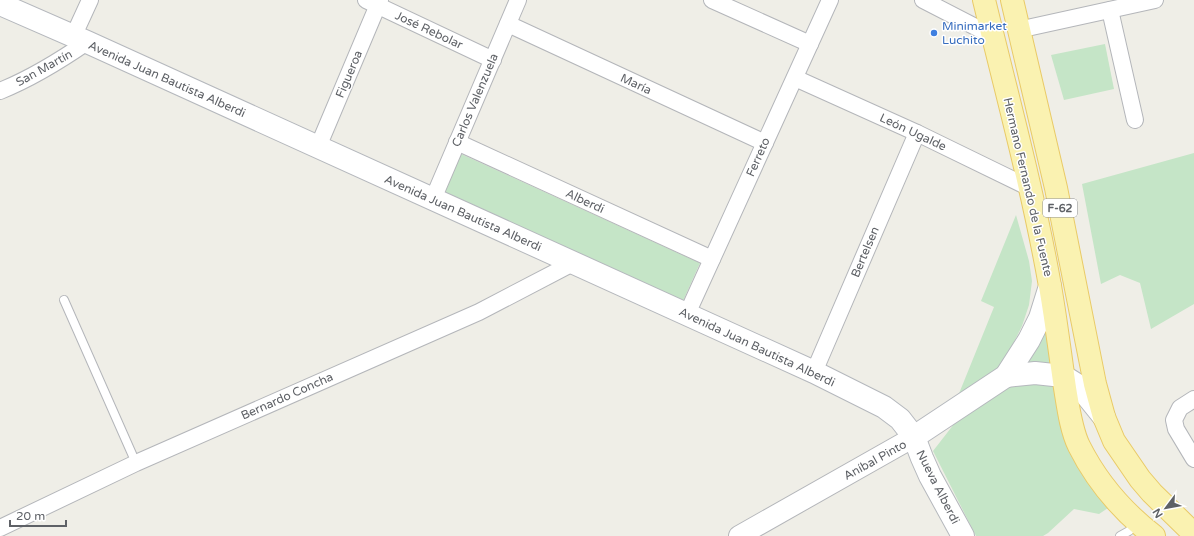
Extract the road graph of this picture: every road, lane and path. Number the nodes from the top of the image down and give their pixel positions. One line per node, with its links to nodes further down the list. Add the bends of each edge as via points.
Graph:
1 (90, 0): 15 (street)
2 (518, 0): 12 (street, Carlos Valenzuela)
3 (712, 0): 16 (street)
4 (830, 0): 16 (street, Ferreto)
5 (923, 0): 14 (street)
6 (984, 0): 14 (main road, Hermano Fernando de la Fuente / F-62)
7 (1012, 0): 13 (main road, Hermano Fernando de la Fuente / F-62)
8 (1155, 0): 11 (street)
9 (375, 2): 17 (street, José Rebolar); 24 (street, Figueroa)
10 (0, 4): 15 (main road, Avenida Juan Bautista Alberdi)
11 (1110, 10): 13 (street); 20 (street)
12 (508, 24): 17 (street, Carlos Valenzuela); 23 (street, María)
13 (1018, 30): 36 (main road, Hermano Fernando de la Fuente / F-62, via 1056,188 1095,384)
14 (993, 36): 25 (main road, Hermano Fernando de la Fuente / F-62)
15 (80, 39): 19 (street, San Martín, via 53,65); 24 (main road, Avenida Juan Bautista Alberdi)
16 (810, 44): 18 (street, Ferreto)
17 (492, 60): 22 (street, Carlos Valenzuela)
18 (795, 78): 21 (street, León Ugalde); 23 (street, Ferreto)
19 (0, 91)
20 (1135, 120)
21 (917, 133): 25 (street, León Ugalde); 32 (street, Bertelsen)
22 (457, 142): 26 (street, Carlos Valenzuela); 27 (street, Alberdi)
23 (765, 143): 27 (street, Ferreto)
24 (318, 148): 26 (main road, Avenida Juan Bautista Alberdi)
25 (1030, 188): 29 (main road, Hermano Fernando de la Fuente / F-62)
26 (433, 199): 28 (main road, Avenida Juan Bautista Alberdi)
27 (712, 259): 31 (street, Ferreto)
28 (574, 263): 31 (main road, Avenida Juan Bautista Alberdi); 39 (street, Bernardo Concha, via 479,312)
29 (1050, 286): 33 (main road, Aníbal Pinto, via 1040,318); 34 (main road, Hermano Fernando de la Fuente / F-62)
30 (64, 300): 39 (lane)
31 (687, 314): 32 (main road, Avenida Juan Bautista Alberdi)
32 (814, 372): 37 (main road, Avenida Juan Bautista Alberdi, via 884,407 900,419)
33 (1006, 376): 34 (main road, Aníbal Pinto, via 1035,373); 37 (main road, Aníbal Pinto)
34 (1063, 376): 36 (main road, Aníbal Pinto, via 1079,386); 40 (main road, F-62, via 1069,412 1079,445 1096,476)
35 (1194, 399): 38 (street, via 1180,408 1174,420 1176,429)
36 (1104, 417): 42 (main road, F-62, via 1114,441 1140,479)
37 (914, 437): 43 (street, Aníbal Pinto); 44 (main road, Nueva Alberdi, via 930,476)
38 (1194, 459)
39 (136, 463): 41 (street, Bernardo Concha)
40 (1136, 522): 45 (lane, via 1129,531); 46 (main road, F-62)
41 (0, 528)
42 (1194, 534)
43 (739, 536)
44 (963, 536)
45 (1120, 536)
46 (1154, 536)

